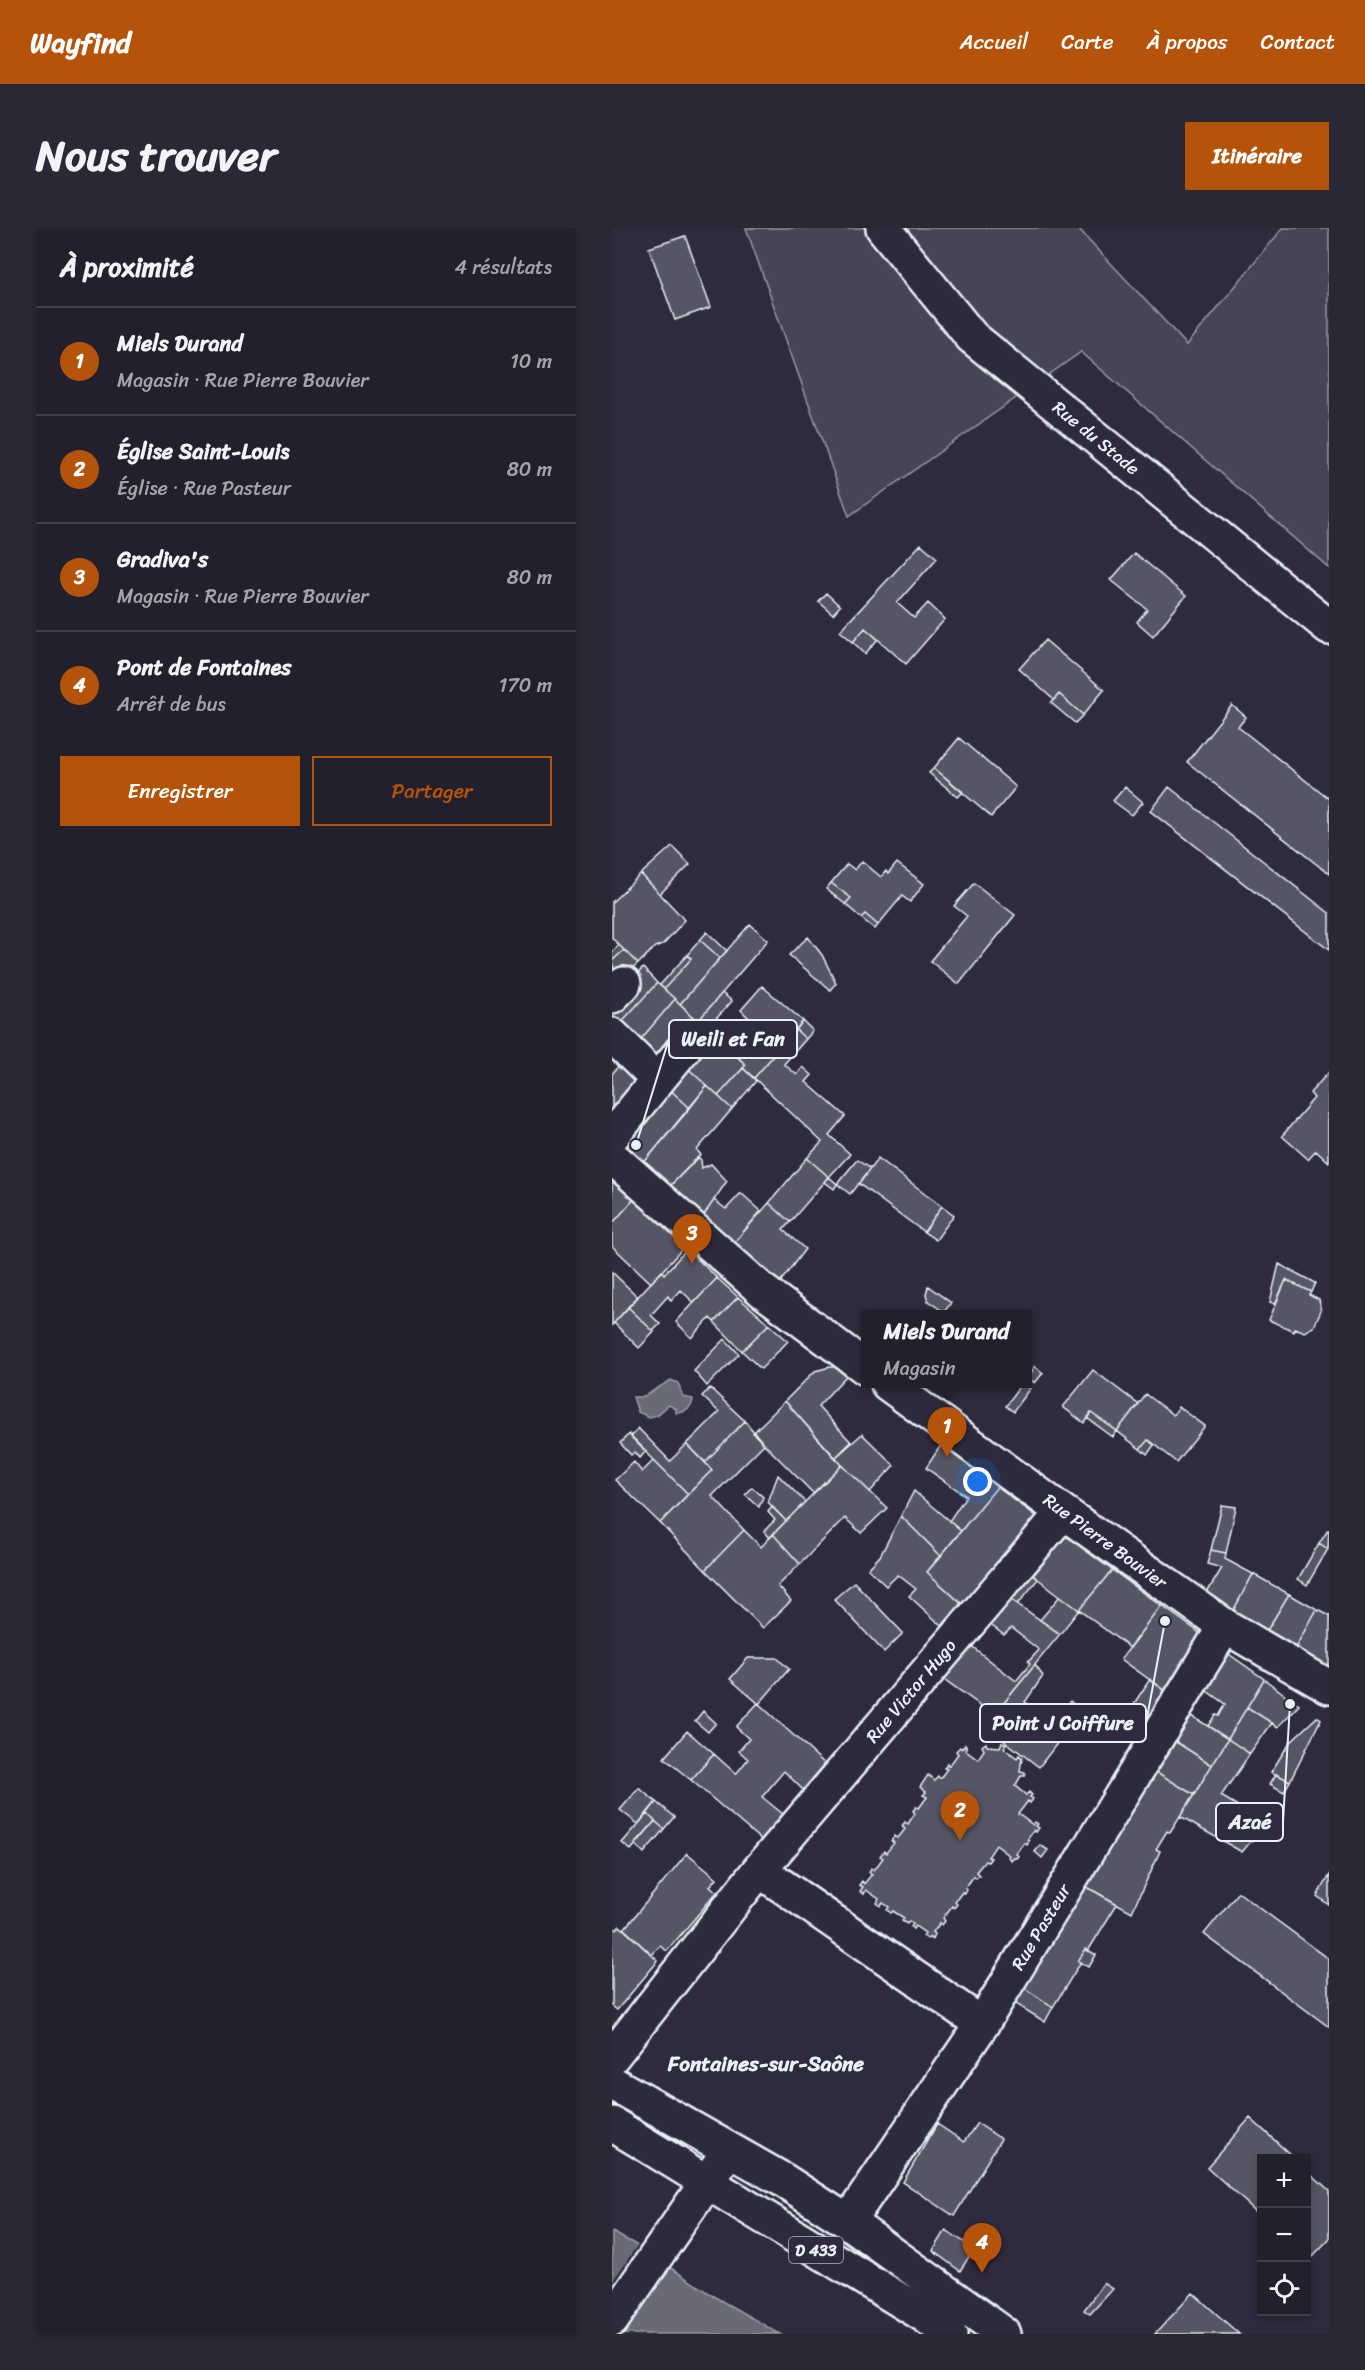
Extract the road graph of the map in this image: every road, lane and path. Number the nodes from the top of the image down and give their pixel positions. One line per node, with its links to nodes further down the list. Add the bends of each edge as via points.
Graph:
1 (883, 228): 2 (street, Rue du Stade, via 972,337)
2 (1329, 627)
3 (612, 1035): 5 (street)
4 (694, 1036): 5 (street)
5 (658, 1080): 6 (street)
6 (612, 1136)
7 (612, 1158): 8 (street, via 764,1291)
8 (861, 1364)
9 (895, 1388): 10 (street, Rue Pierre Bouvier)
10 (1063, 1512): 11 (street, Rue Pierre Bouvier); 13 (street, Rue Victor Hugo)
11 (1225, 1626): 12 (street, Rue Pierre Bouvier); 14 (street, Rue Pasteur)
12 (1329, 1687)
13 (759, 1870): 14 (street); 15 (street, Rue Victor Hugo)
14 (982, 2024): 20 (street, Rue Pasteur)
15 (612, 2057)
16 (612, 2084): 18 (street)
17 (612, 2124): 19 (street, D 433)
18 (728, 2151): 19 (street); 20 (street, via 783,2180)
19 (707, 2184): 21 (street); 22 (street, D 433)
20 (848, 2222): 23 (street)
21 (612, 2320)
22 (950, 2334)
23 (1004, 2334)

